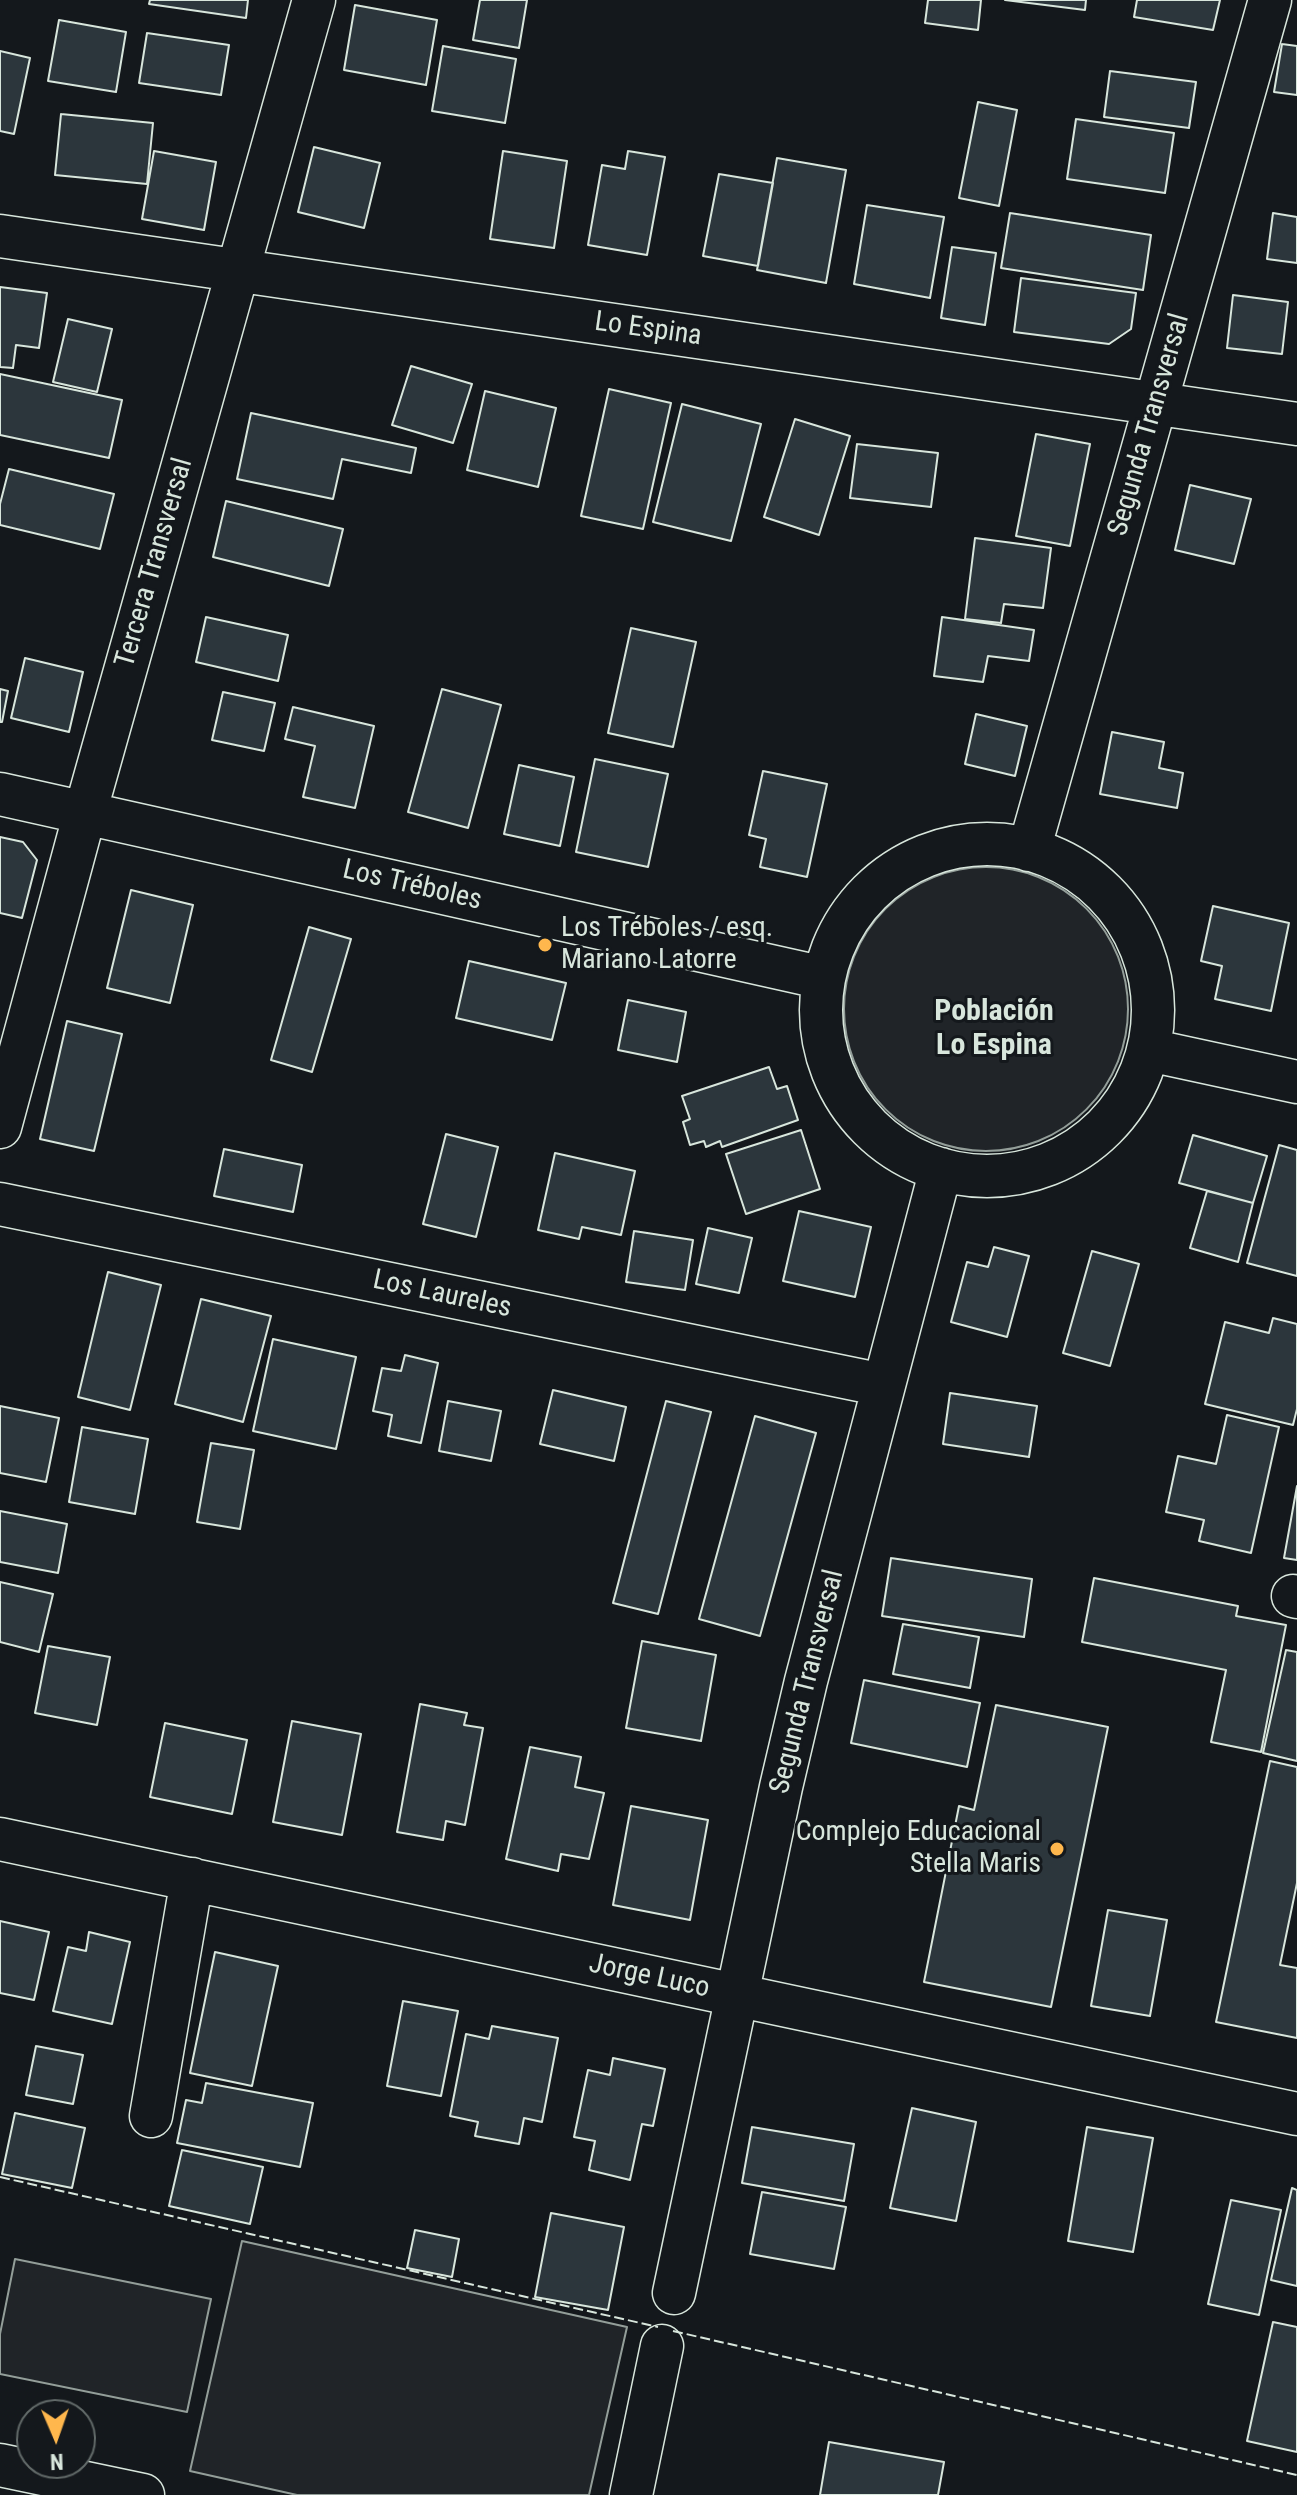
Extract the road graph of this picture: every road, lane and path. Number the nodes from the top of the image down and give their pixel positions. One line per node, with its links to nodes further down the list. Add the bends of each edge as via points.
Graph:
1 (314, 0): 4 (street, Tercera Transversal)
2 (1270, 0): 5 (street, Segunda Transversal)
3 (0, 236): 4 (street, Lo Espina)
4 (237, 270): 5 (street, Lo Espina); 8 (street, Tercera Transversal)
5 (1156, 404): 6 (street, Lo Espina); 9 (street, Segunda Transversal)
6 (1297, 424)
7 (0, 794): 8 (street, Los Tréboles)
8 (85, 813): 10 (street, Los Tréboles); 13 (street, Tercera Transversal)
9 (1029, 850): 10 (street, via 975,845 948,849 898,869 842,927); 11 (street, via 1081,873 1130,925 1153,993)
10 (824, 978): 14 (street, via 823,1039 845,1096 886,1142)
11 (1149, 1050): 12 (street); 14 (street, via 1141,1075 1112,1120 1070,1154 1020,1173 967,1175)
12 (1297, 1082)
13 (0, 1127)
14 (941, 1169): 16 (street, Segunda Transversal)
15 (0, 1204): 16 (street, Los Laureles)
16 (883, 1385): 19 (street, Segunda Transversal, via 806,1681)
17 (0, 1839): 18 (street, Jorge Luco)
18 (192, 1879): 19 (street, Jorge Luco); 21 (street)
19 (738, 1996): 20 (street, Jorge Luco); 22 (street, Segunda Transversal)
20 (1297, 2114)
21 (151, 2116)
22 (674, 2293)
23 (662, 2346): 26 (street)
24 (0, 2465): 25 (street)
25 (143, 2495)
26 (631, 2495)

